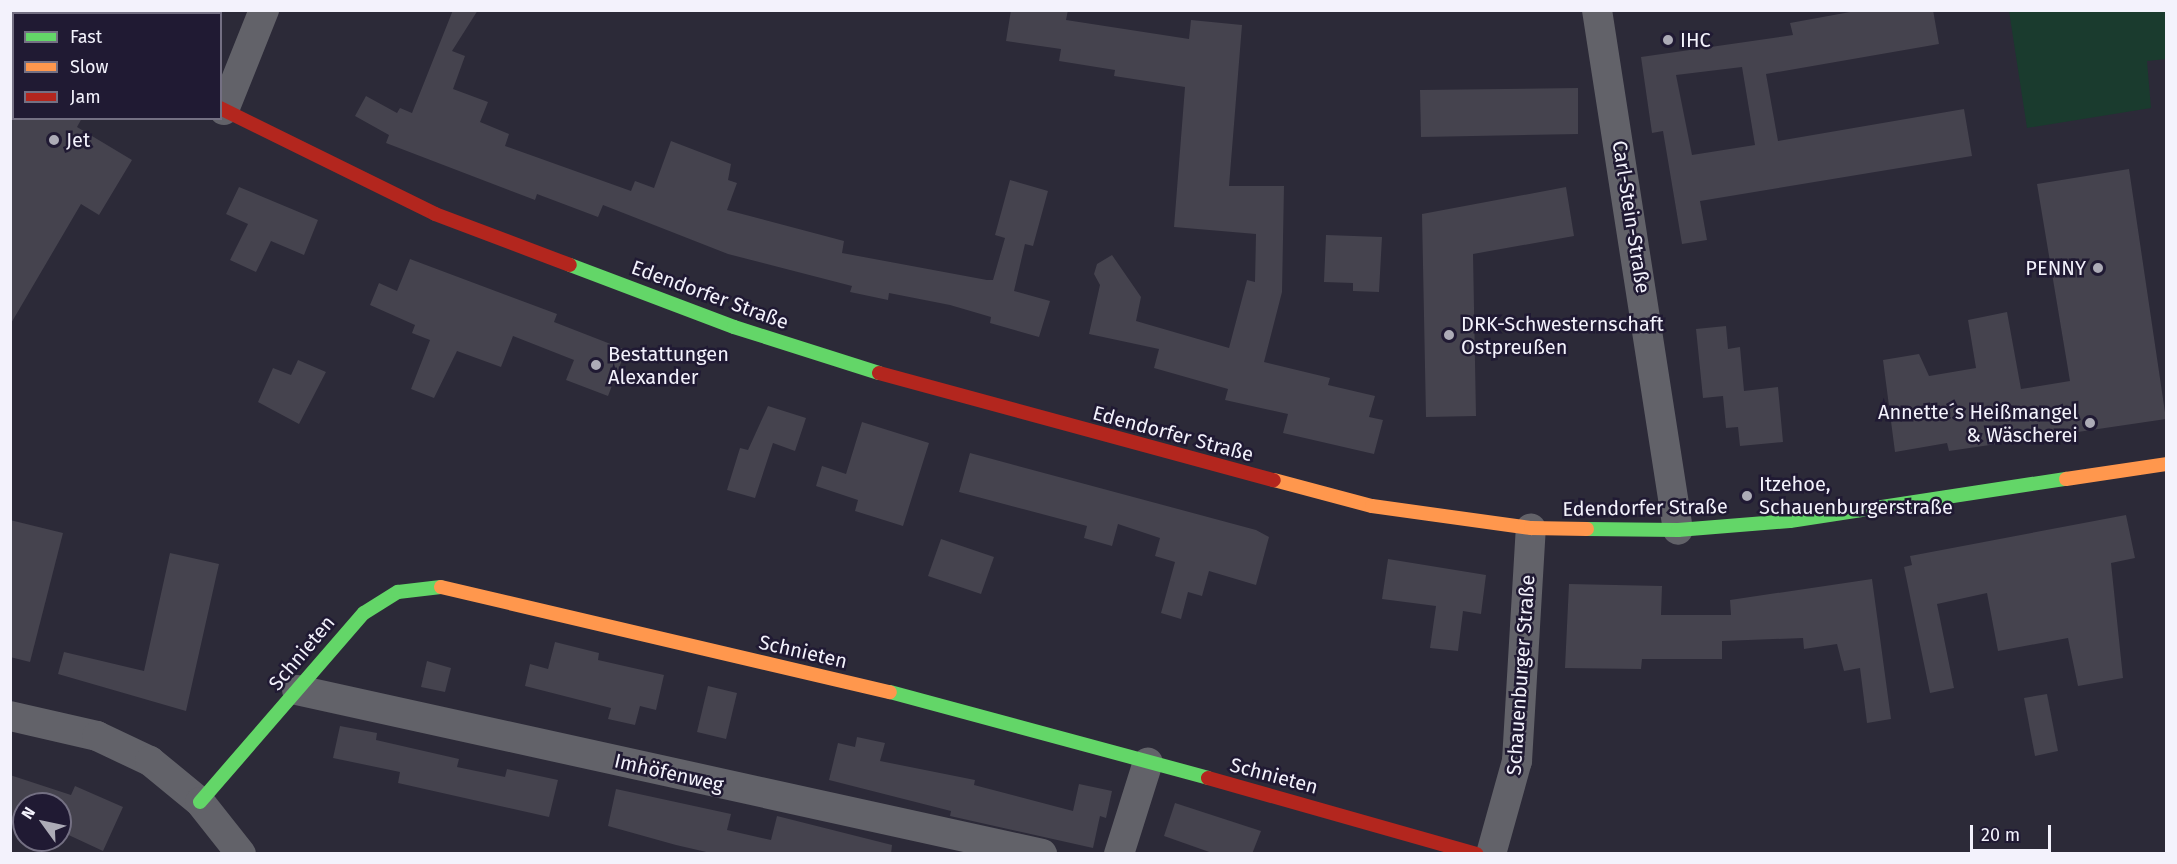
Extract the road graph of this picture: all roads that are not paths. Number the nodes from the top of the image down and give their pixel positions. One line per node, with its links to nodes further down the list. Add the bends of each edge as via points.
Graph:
1 (264, 10): 3 (street)
2 (1597, 10): 6 (street, Carl-Stein-Straße)
3 (222, 109): 5 (street, Edendorfer Straße, via 435,214 734,327 825,356 1336,497)
4 (2166, 464): 6 (street, Edendorfer Straße, via 1790,521)
5 (1531, 528): 6 (street, Edendorfer Straße); 15 (street, Schauenburger Straße, via 1517,761)
6 (1678, 530)
7 (297, 690): 9 (street, Schnieten, via 342,634 378,603 409,589 460,588 975,712); 10 (street, Schnieten); 12 (street, Imhöfenweg)
8 (10, 716): 10 (street, via 114,742 158,766)
9 (1148, 762): 13 (street); 14 (street, Schnieten)
10 (200, 802): 11 (street)
11 (241, 854)
12 (1042, 854)
13 (1119, 854)
14 (1476, 854)
15 (1491, 854)

